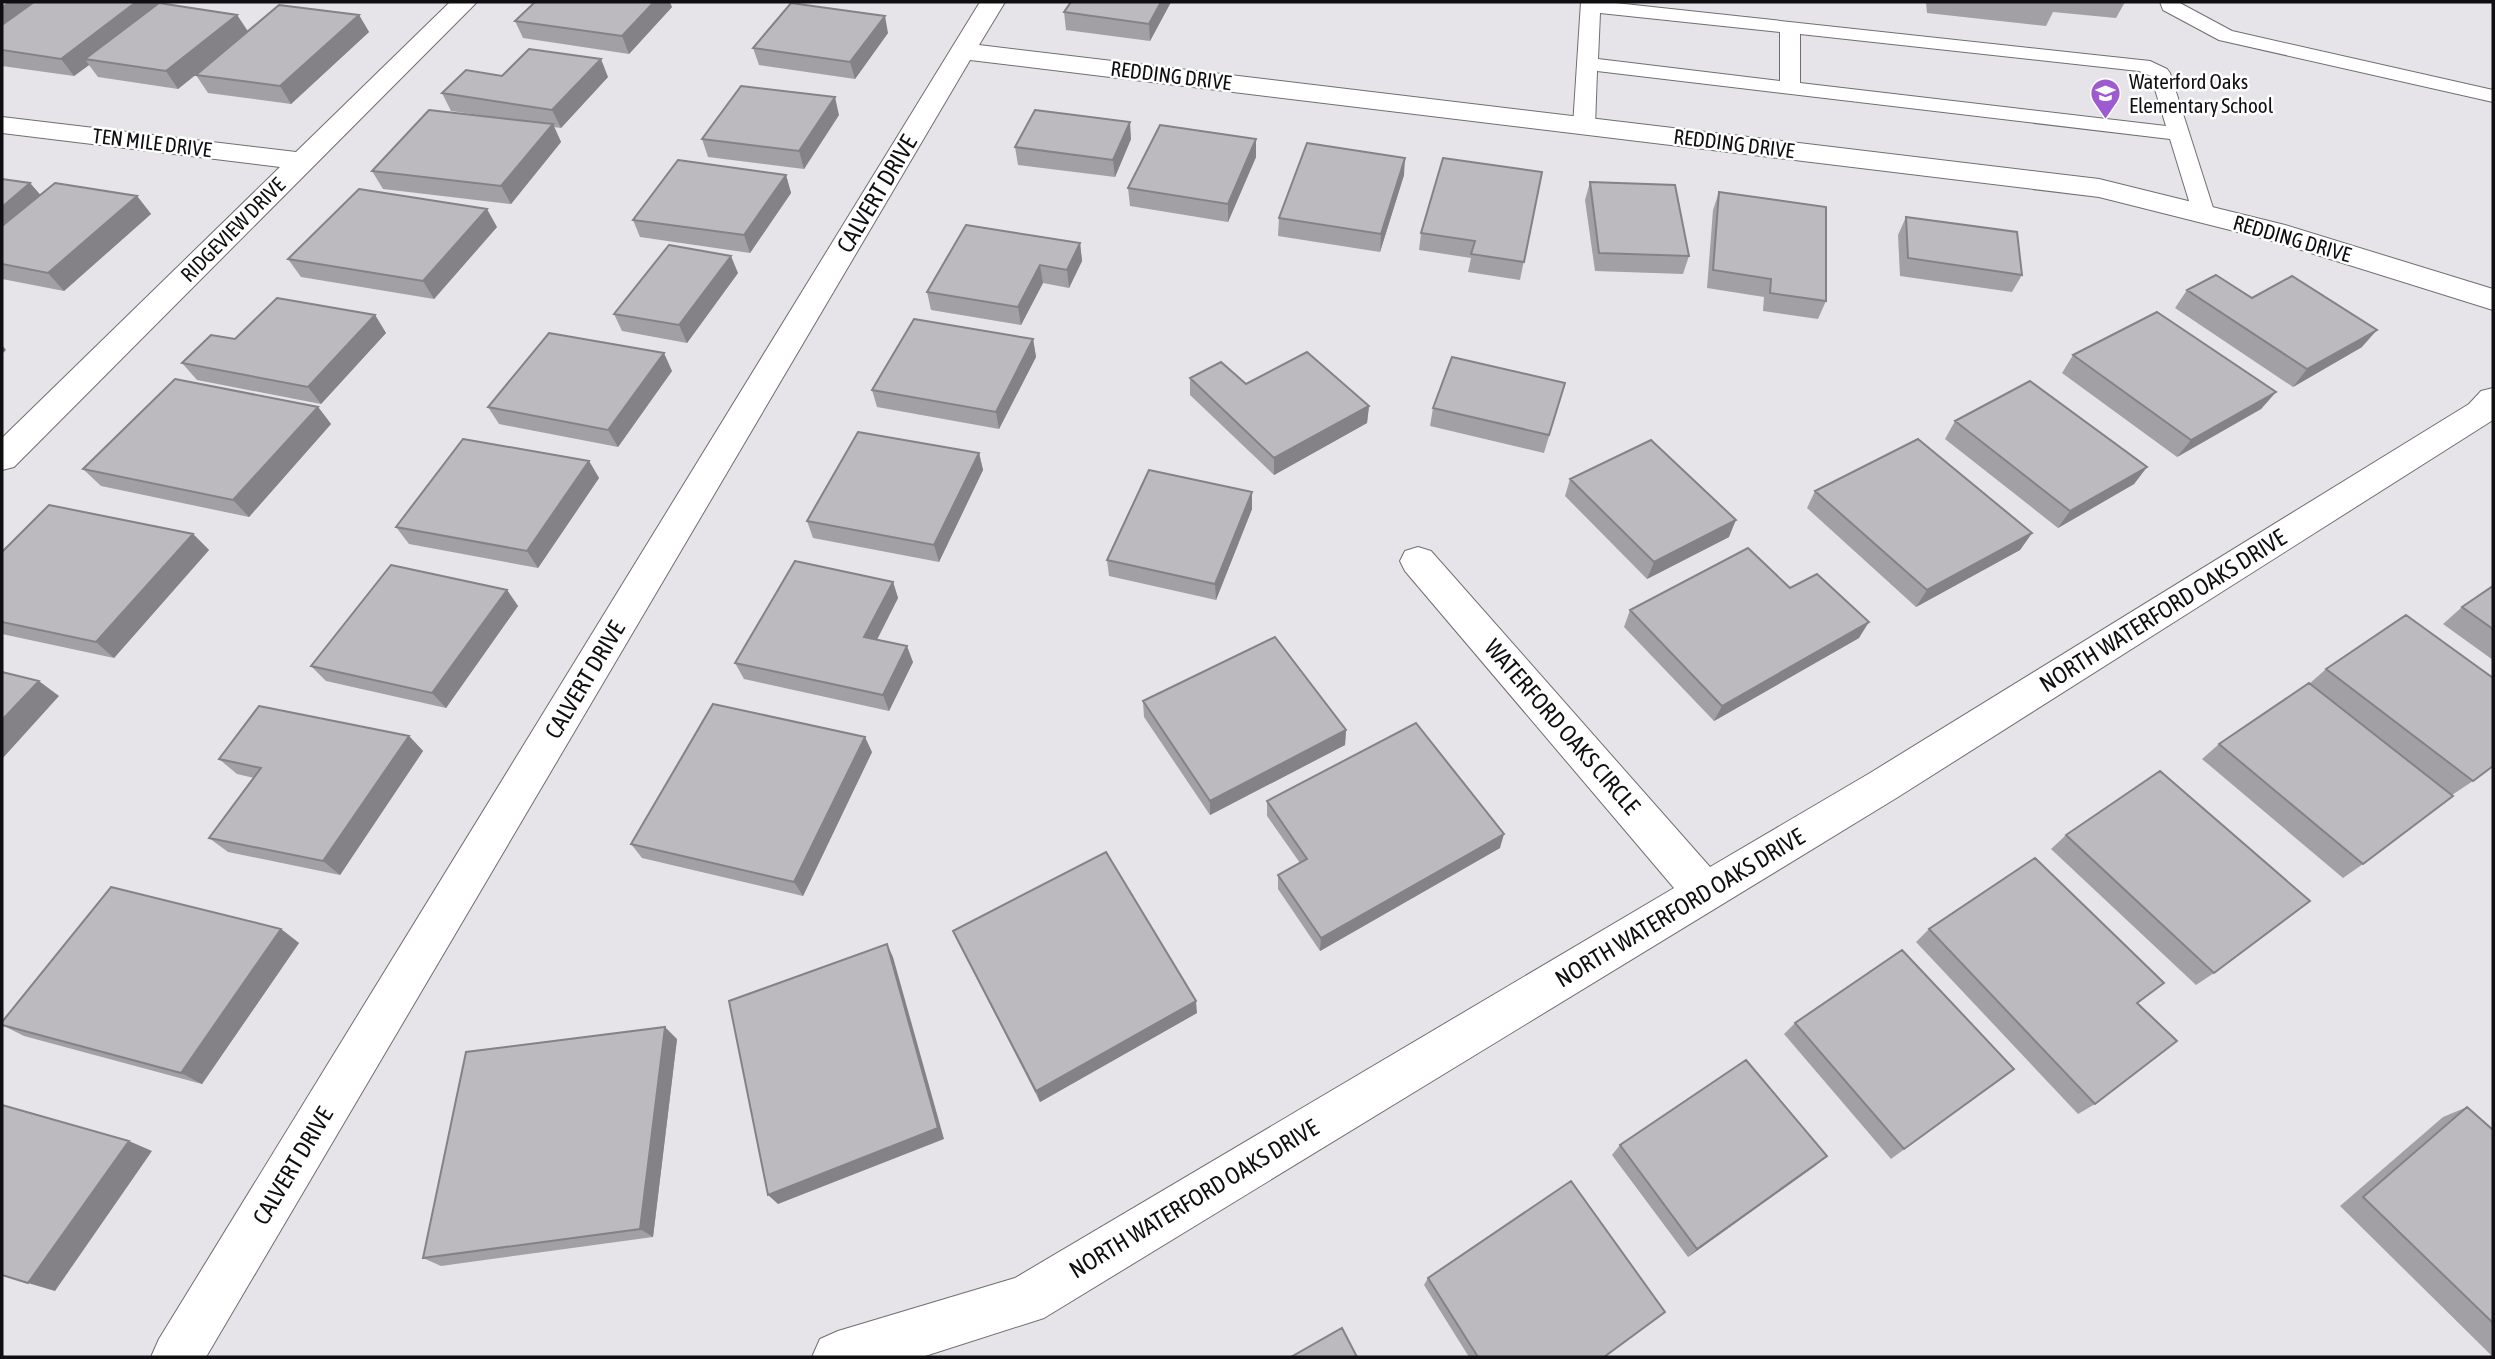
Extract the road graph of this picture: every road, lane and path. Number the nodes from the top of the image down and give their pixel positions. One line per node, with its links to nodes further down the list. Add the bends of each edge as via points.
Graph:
1 (464, 2): 13 (street, RIDGEVIEW DRIVE)
2 (992, 2): 6 (street, CALVERT DRIVE)
3 (2169, 2): 9 (lane, via 2226,36)
4 (1591, 4): 5 (lane); 7 (lane)
5 (1790, 27): 8 (lane); 12 (lane, via 2143,65 2160,73)
6 (962, 51): 11 (street, REDDING DRIVE); 20 (street, CALVERT DRIVE)
7 (1588, 64): 8 (lane); 11 (lane)
8 (1790, 88): 12 (lane)
9 (2493, 96)
10 (2, 125): 13 (street, TEN MILE DRIVE)
11 (1584, 125): 14 (street, REDDING DRIVE, via 2099,188)
12 (2179, 134): 14 (lane)
13 (303, 161): 17 (street, RIDGEVIEW DRIVE)
14 (2204, 214): 15 (street, REDDING DRIVE)
15 (2493, 300)
16 (2493, 399): 19 (street, NORTH WATERFORD OAKS DRIVE, via 2469,420)
17 (2, 458)
18 (1418, 561): 19 (street, WATERFORD OAKS CIRCLE)
19 (1705, 893): 21 (street, NORTH WATERFORD OAKS DRIVE, via 1026,1300)
20 (177, 1357)
21 (838, 1357)

